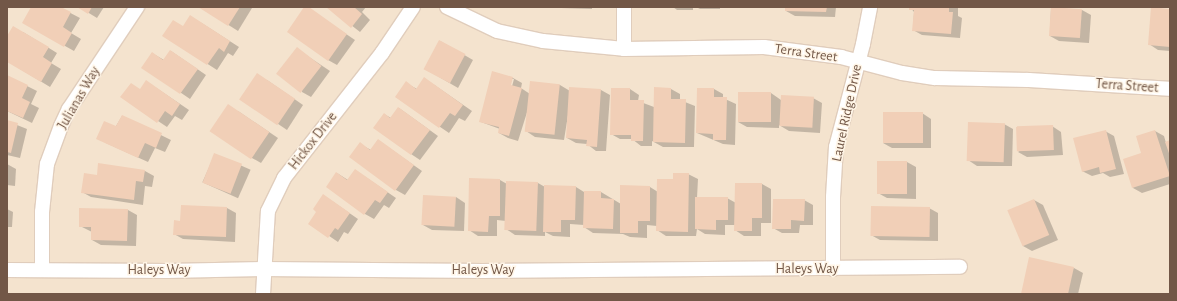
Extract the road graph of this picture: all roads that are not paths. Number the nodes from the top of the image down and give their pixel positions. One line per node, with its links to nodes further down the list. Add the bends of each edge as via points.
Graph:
1 (137, 7): 10 (street, Julianas Way, via 69,109 47,164 42,212)
2 (413, 7): 11 (street, Hickox Drive, via 382,53 284,178 268,211)
3 (447, 7): 6 (street, Terra Street, via 497,31 543,42)
4 (624, 7): 6 (street)
5 (870, 7): 7 (street, Laurel Ridge Drive)
6 (624, 49): 7 (street, Terra Street, via 764,47)
7 (858, 61): 8 (street, Terra Street, via 902,73 935,78 1028,80); 12 (street, Laurel Ridge Drive, via 836,147 832,197)
8 (1170, 89)
9 (960, 267): 12 (street, Haleys Way)
10 (42, 269): 11 (street, Haleys Way); 13 (street, Haleys Way)
11 (263, 269): 12 (street, Haleys Way); 14 (street, Hickox Drive)
12 (833, 269)
13 (7, 270)
14 (263, 294)

